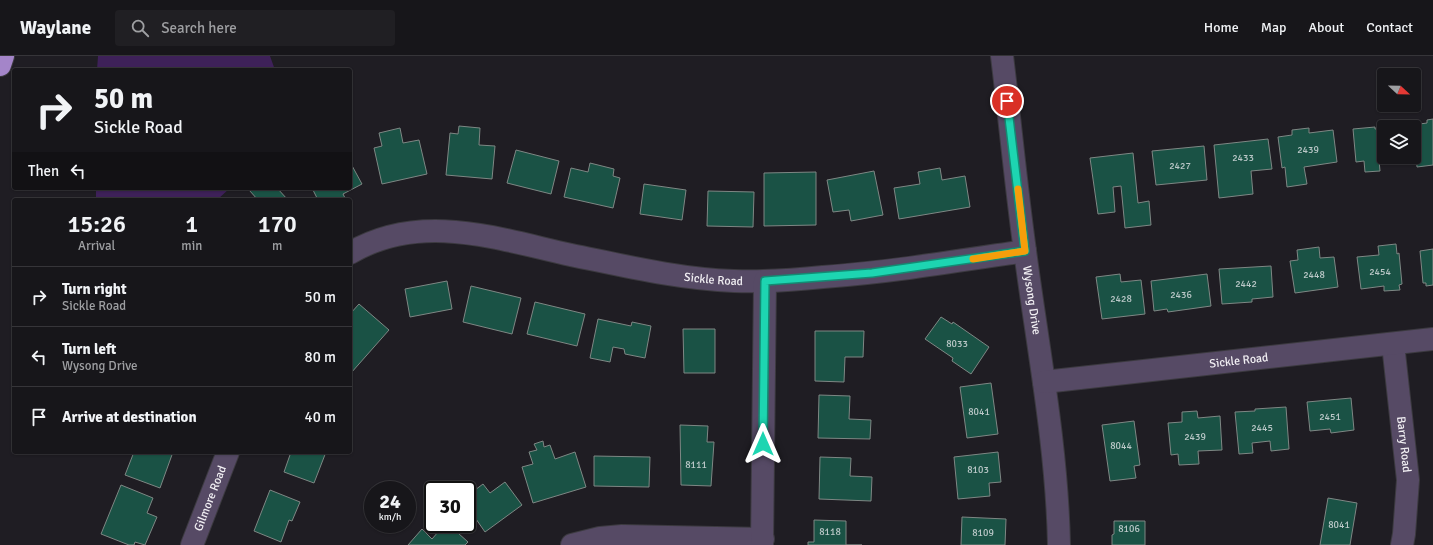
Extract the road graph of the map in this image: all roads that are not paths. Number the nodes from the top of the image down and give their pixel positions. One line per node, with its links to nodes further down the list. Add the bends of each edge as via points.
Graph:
1 (3, 56): 3 (highway)
2 (1002, 56): 4 (street, Wysong Drive)
3 (0, 65)
4 (1025, 251): 6 (street, Sickle Road, via 872,273); 9 (street, Wysong Drive)
5 (352, 252): 6 (street, Sickle Road, via 378,240 406,233 438,230 465,232 649,271 733,281)
6 (765, 281): 11 (street)
7 (1433, 339): 8 (street, Sickle Road)
8 (1393, 344): 9 (street, Sickle Road); 15 (street, Barry Road, via 1408,480)
9 (1044, 382): 14 (street, Wysong Drive, via 1057,494)
10 (227, 454): 12 (street, Gilmore Road)
11 (763, 542): 13 (street, via 622,536)
12 (192, 545)
13 (572, 545)
14 (1059, 545)
15 (1402, 545)

